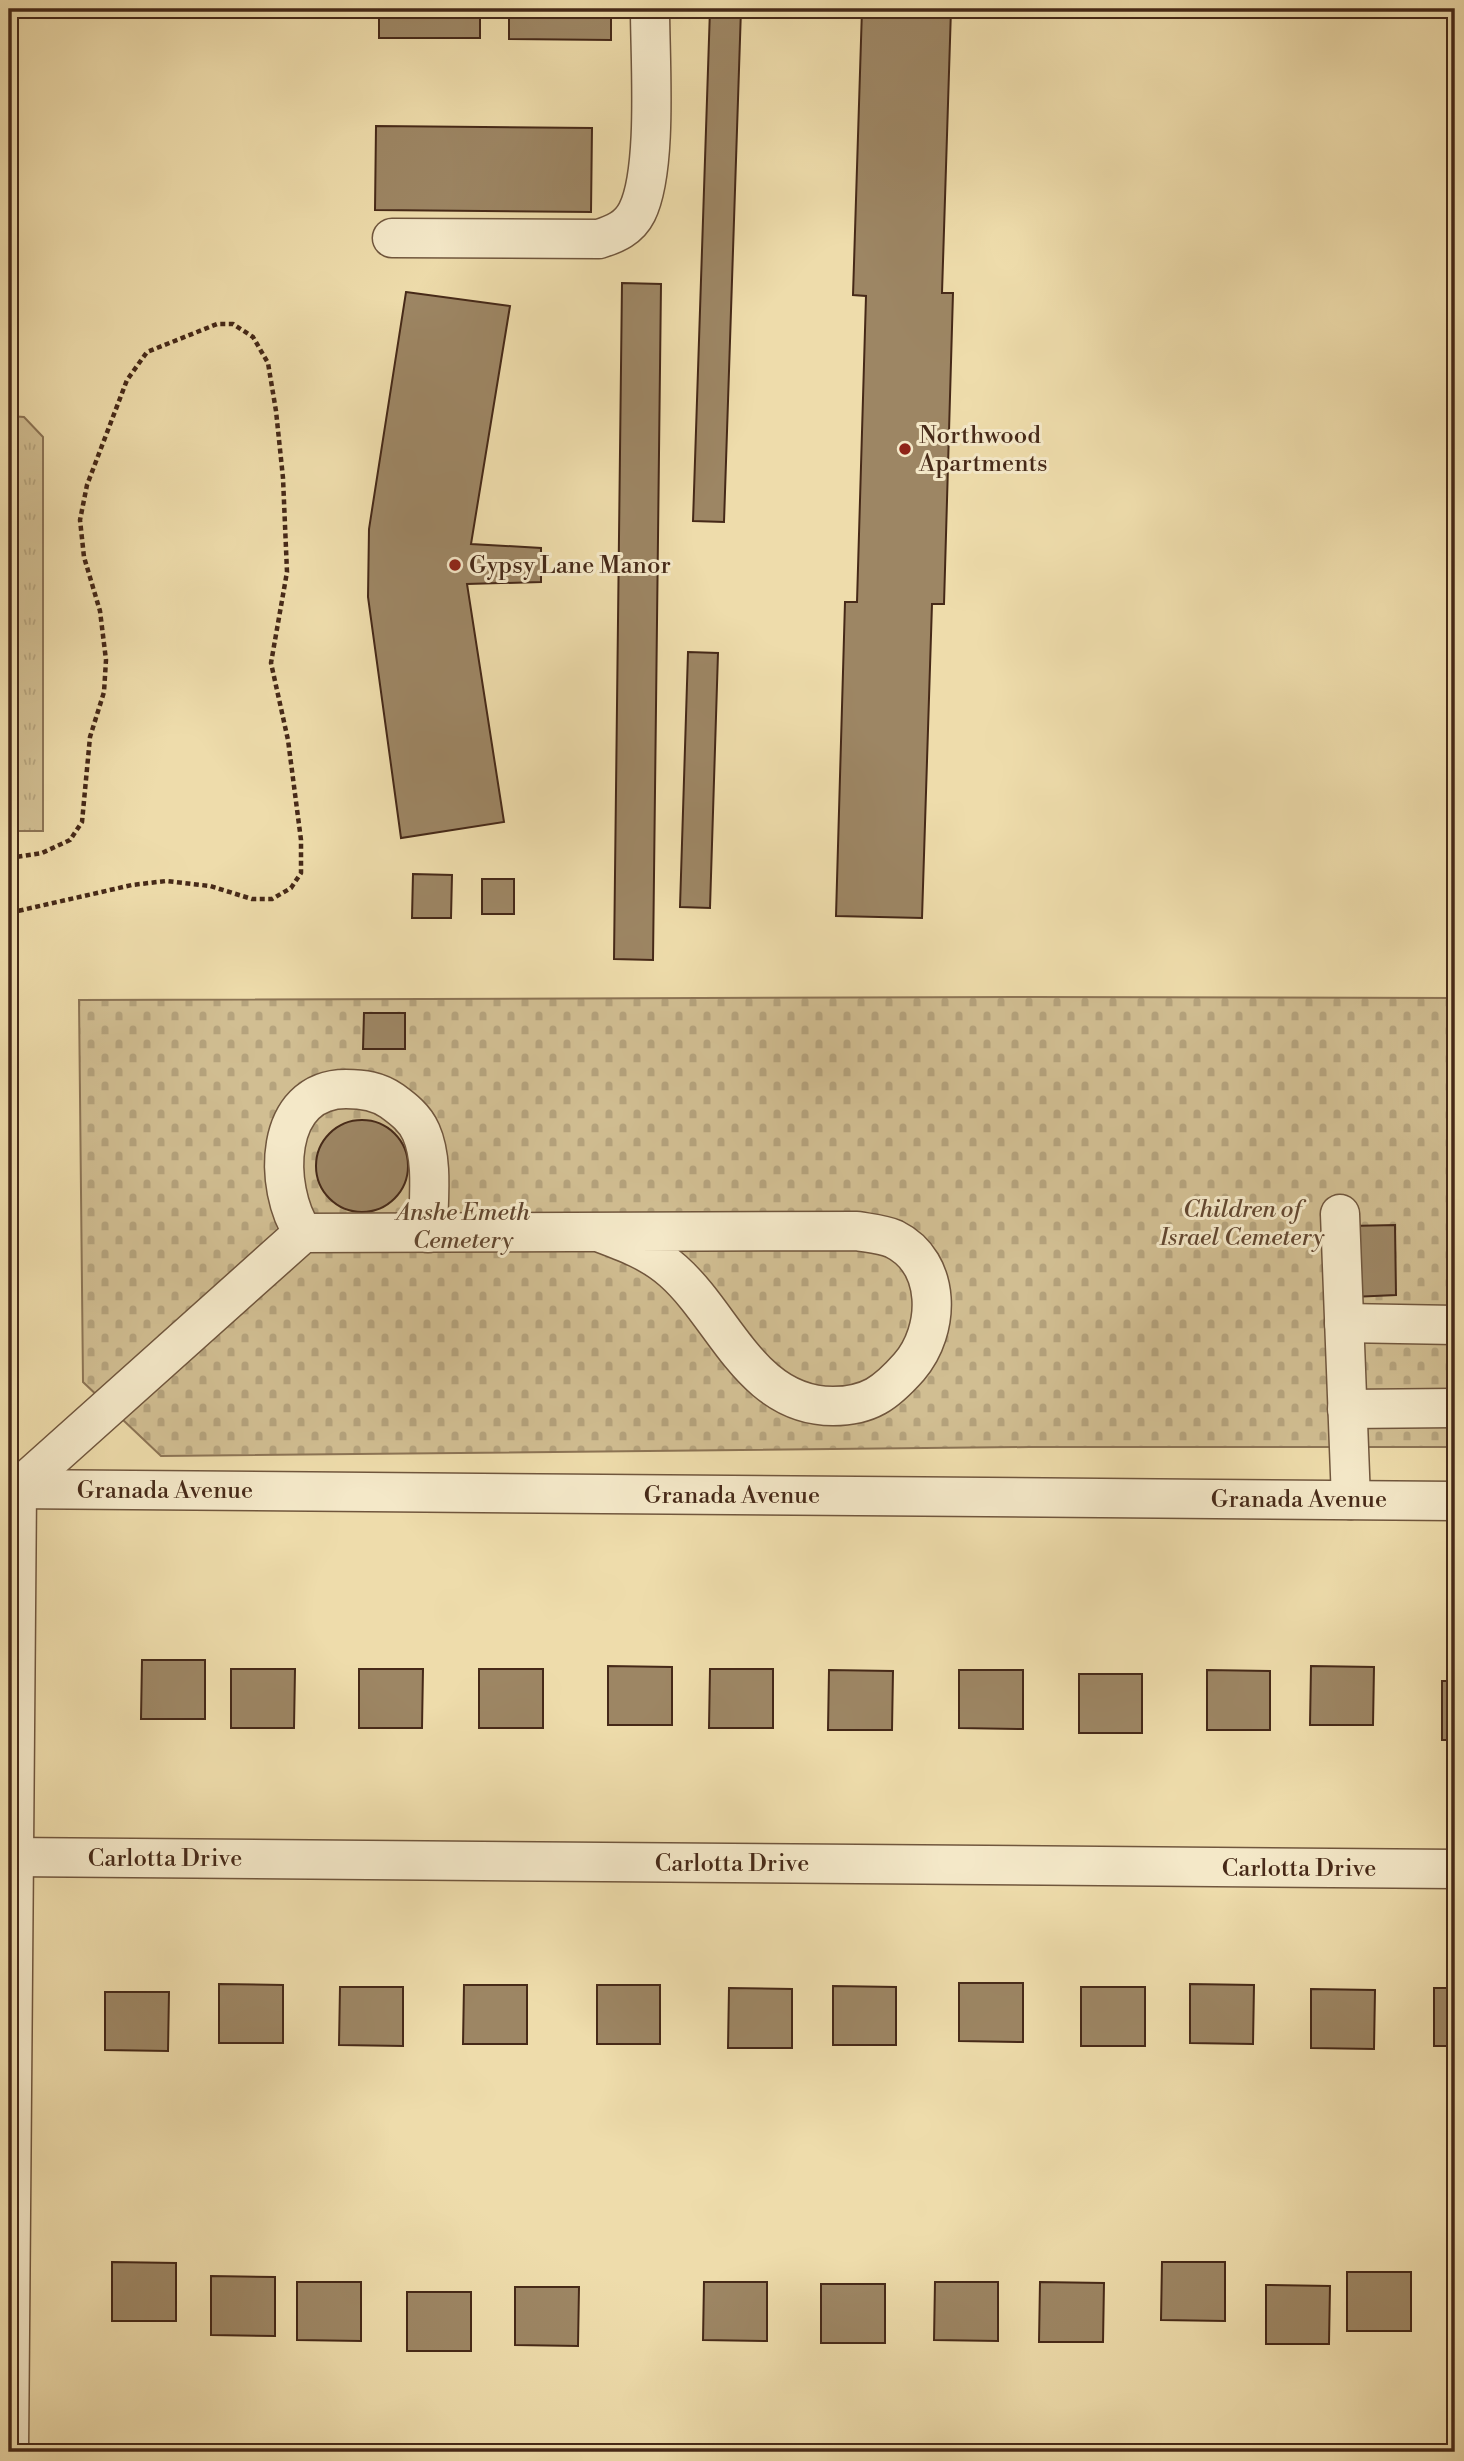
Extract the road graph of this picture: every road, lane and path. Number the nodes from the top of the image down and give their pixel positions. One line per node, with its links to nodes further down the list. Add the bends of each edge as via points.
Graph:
1 (650, 9): 2 (street, via 647,186 636,215 620,232 599,239)
2 (391, 238)
3 (9, 858): 4 (path, via 42,853 70,840 82,822 90,737 104,692 106,660 80,520 87,485 127,380 147,352 217,324 233,324 253,337 268,363 276,411 286,572 271,663 288,740 301,873 291,888 272,899 166,881 132,884)
4 (9, 913)
5 (1340, 1214): 9 (street)
6 (598, 1232): 6 (street, via 857,1231 894,1239 923,1263 931,1290 930,1330 912,1363 884,1393 852,1406 813,1406 773,1390 674,1271 636,1246); 8 (street)
7 (303, 1233): 8 (street); 8 (street, via 288,1205 284,1166 296,1114 314,1098 340,1089 363,1089 385,1096 408,1112 421,1132 428,1162); 13 (street)
8 (428, 1233)
9 (1345, 1323): 10 (street); 12 (street)
10 (1455, 1325)
11 (1455, 1408): 12 (street)
12 (1348, 1409): 14 (street)
13 (13, 1489): 14 (street, Granada Avenue); 16 (street)
14 (1351, 1500): 15 (street, Granada Avenue)
15 (1455, 1501)
16 (11, 1857): 17 (street, Carlotta Drive); 18 (street)
17 (1455, 1869)
18 (9, 2452)

